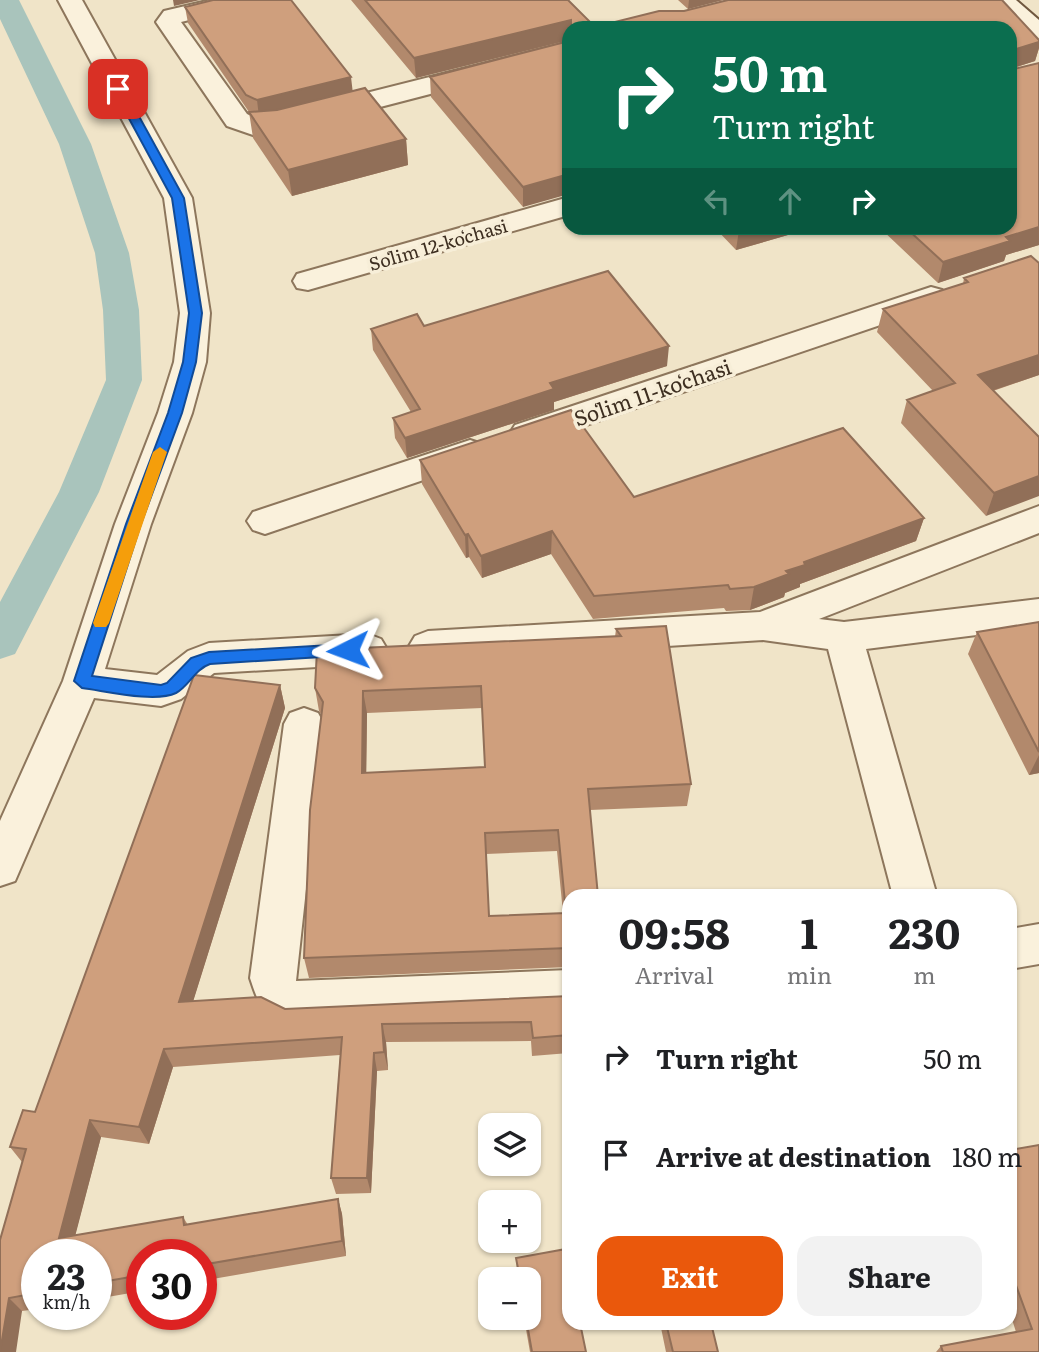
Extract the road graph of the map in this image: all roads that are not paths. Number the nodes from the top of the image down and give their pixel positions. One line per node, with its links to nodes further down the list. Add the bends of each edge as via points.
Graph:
1 (70, 0): 14 (street, via 178,198 195,313 190,362 175,413)
2 (243, 0): 5 (street, via 173,16 168,22 237,120 256,128)
3 (1002, 0): 4 (street)
4 (1039, 33)
5 (562, 52)
6 (562, 208): 7 (street, Soʻlim 12-koʻchasi)
7 (308, 281)
8 (960, 287): 10 (street, Soʻlim 11-koʻchasi)
9 (1039, 519): 12 (street)
10 (265, 522)
11 (1039, 613): 13 (street)
12 (763, 626): 13 (street); 14 (street, via 209,658 161,691)
13 (844, 637): 17 (street)
14 (82, 681): 16 (street)
15 (303, 724): 20 (street, via 272,978 278,995 290,1004)
16 (0, 868)
17 (913, 889)
18 (1039, 944): 19 (street)
19 (1017, 948)
20 (562, 991)

